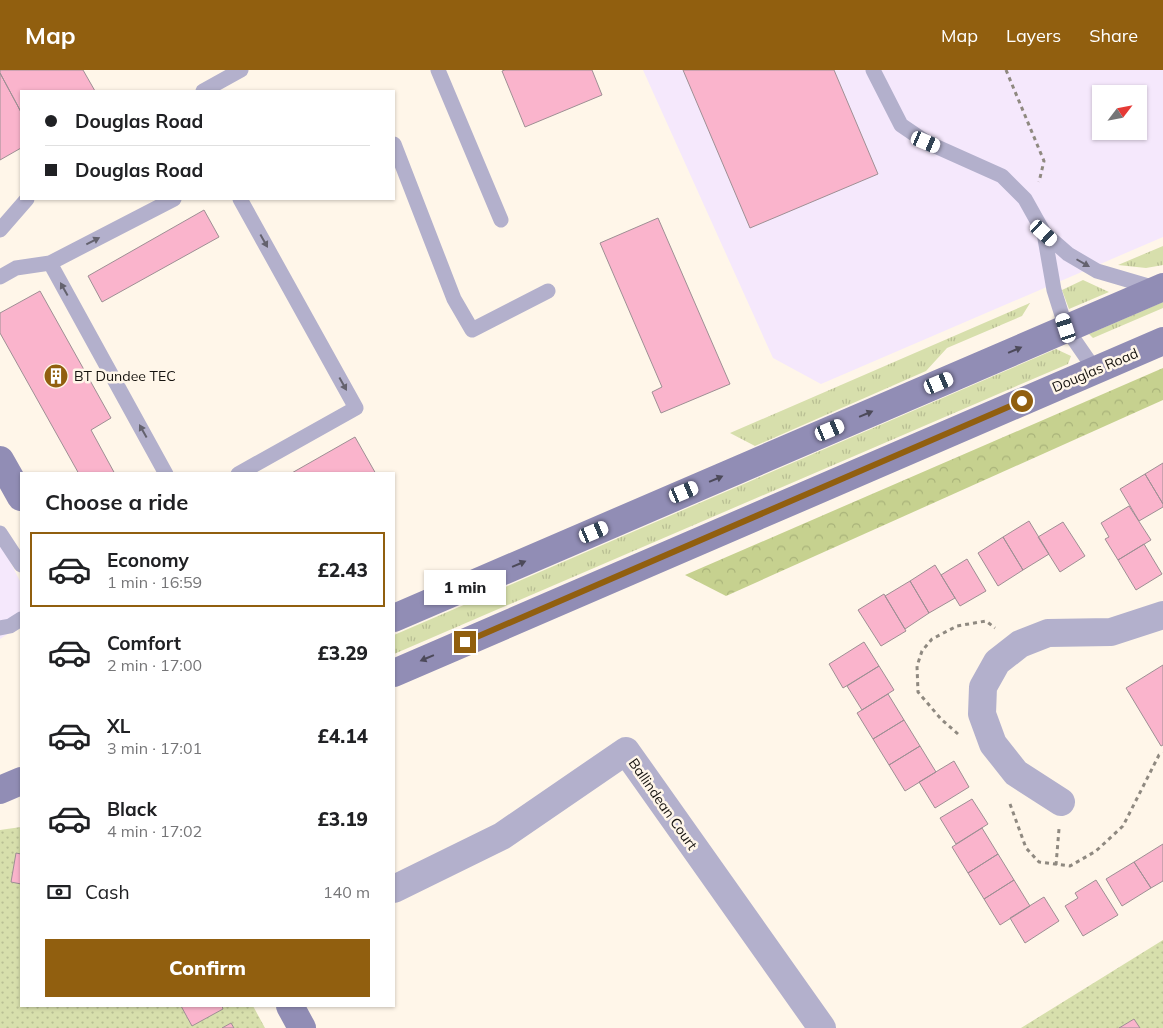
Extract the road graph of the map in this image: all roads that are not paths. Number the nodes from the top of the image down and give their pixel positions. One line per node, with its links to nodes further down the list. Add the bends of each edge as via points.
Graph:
1 (241, 70): 4 (lane)
2 (438, 70): 9 (lane)
3 (873, 70): 11 (lane, via 901,126 926,142 1002,176 1025,199)
4 (206, 90)
5 (395, 147): 15 (lane, via 454,299 472,330)
6 (26, 200): 10 (lane)
7 (172, 200): 12 (lane, one-way to 7)
8 (241, 200): 21 (lane, one-way to 21, via 356,408)
9 (501, 220)
10 (0, 230)
11 (1044, 233): 14 (lane, one-way to 14, via 1068,254 1098,271); 16 (lane, via 1054,290)
12 (50, 263): 13 (lane, via 16,268); 20 (lane, one-way to 12)
13 (0, 277)
14 (1161, 288): 16 (main road)
15 (548, 291)
16 (1066, 328): 18 (lane); 26 (main road, one-way to 16)
17 (1163, 340): 18 (main road, Douglas Road)
18 (1095, 370): 29 (main road, Douglas Road, one-way to 29)
19 (0, 460): 22 (main road)
20 (165, 472)
21 (242, 472)
22 (20, 495)
23 (0, 533): 24 (lane)
24 (20, 563)
25 (1163, 615): 32 (street, via 1111,632 1048,633 1020,644 997,662 983,687 982,714 993,744 1016,773)
26 (395, 618)
27 (20, 620): 28 (lane)
28 (0, 628)
29 (395, 673)
30 (20, 782): 31 (main road)
31 (0, 790)
32 (1061, 802)
33 (395, 890): 36 (street, Ballindean Court, via 502,836 626,752)
34 (291, 1007): 35 (main road)
35 (302, 1028)
36 (822, 1028)

